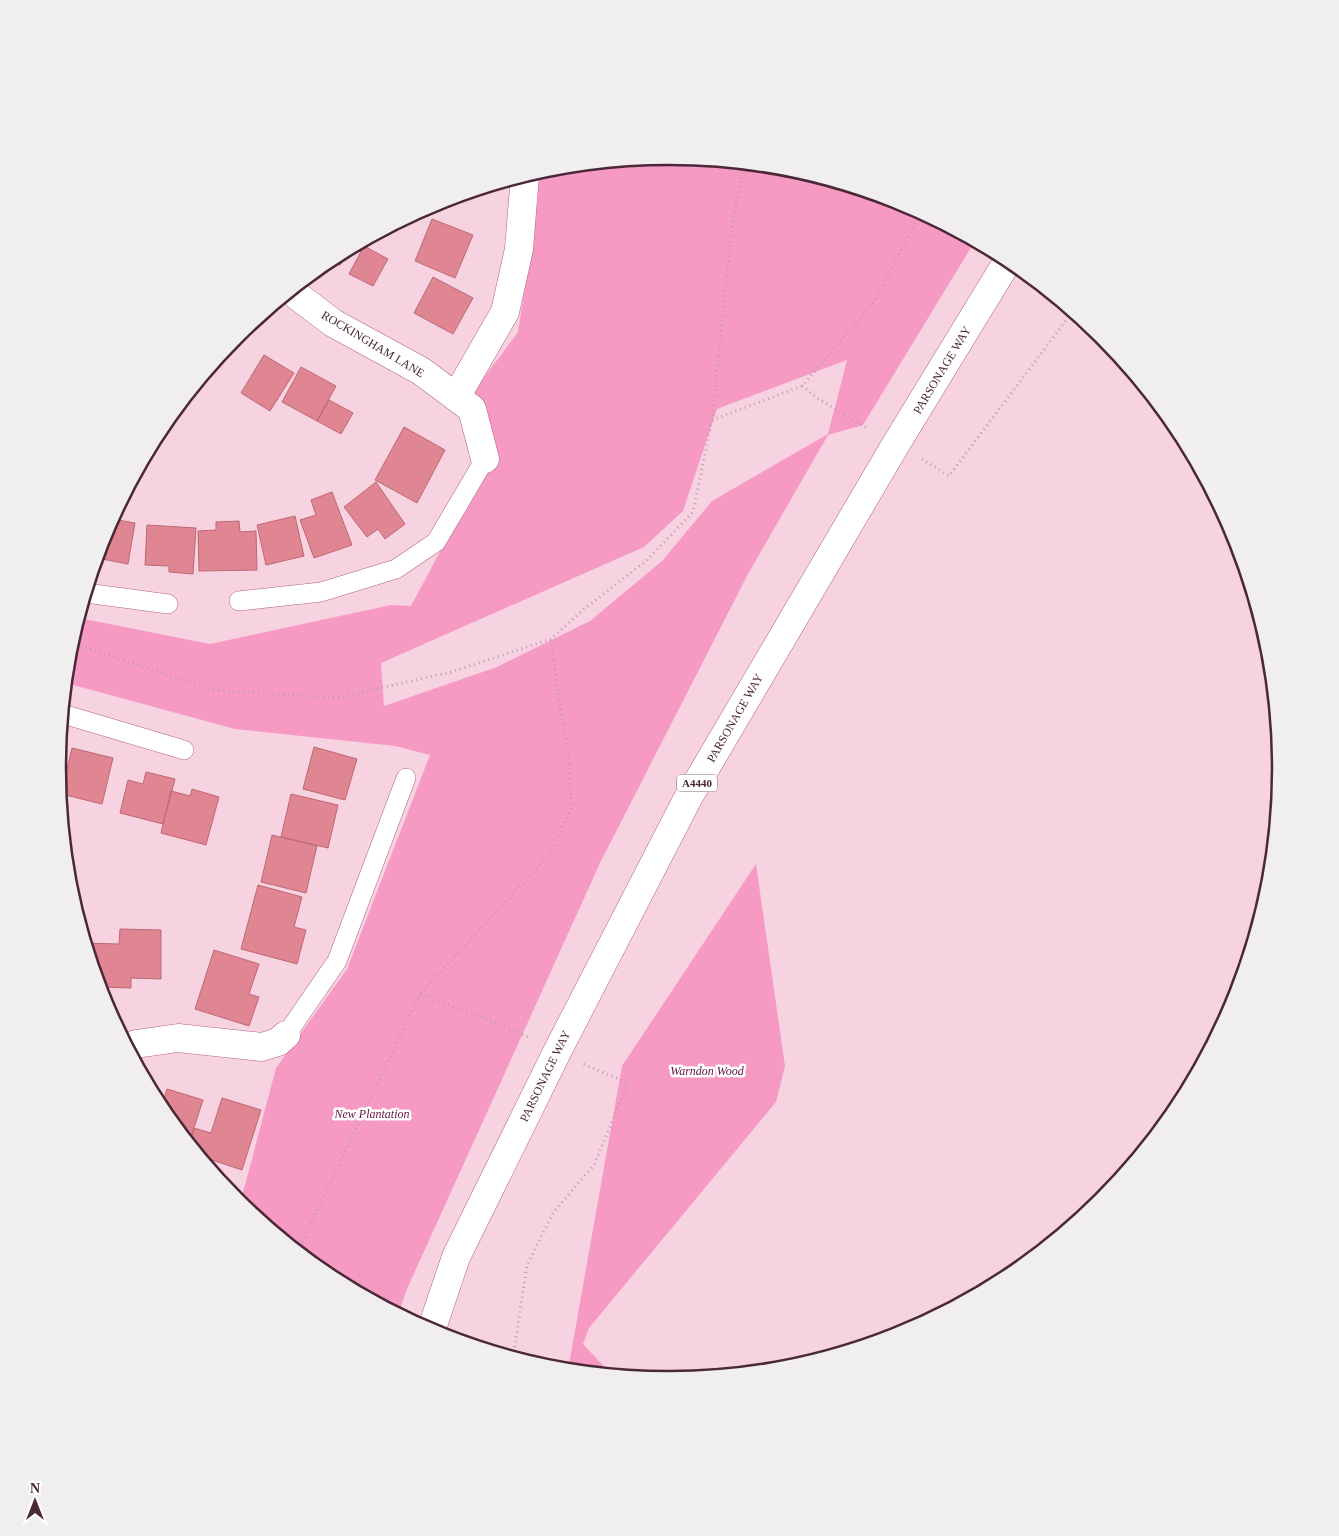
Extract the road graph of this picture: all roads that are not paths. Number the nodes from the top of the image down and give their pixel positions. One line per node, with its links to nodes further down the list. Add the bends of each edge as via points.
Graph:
1 (525, 182): 4 (main road, via 519,249 505,312)
2 (1005, 266): 14 (main road, PARSONAGE WAY / A4440, via 688,798 456,1257)
3 (295, 294): 4 (main road, ROCKINGHAM LANE, via 333,323 420,371)
4 (456, 396): 5 (main road, ROCKINGHAM LANE, via 472,409)
5 (485, 459): 7 (lane, via 436,542 396,569 321,592)
6 (92, 594): 8 (lane)
7 (239, 601)
8 (168, 604)
9 (69, 716): 10 (lane)
10 (184, 750)
11 (406, 778): 12 (lane, via 337,961)
12 (286, 1035): 13 (main road, via 278,1042 262,1047 178,1038)
13 (134, 1045)
14 (434, 1323)

